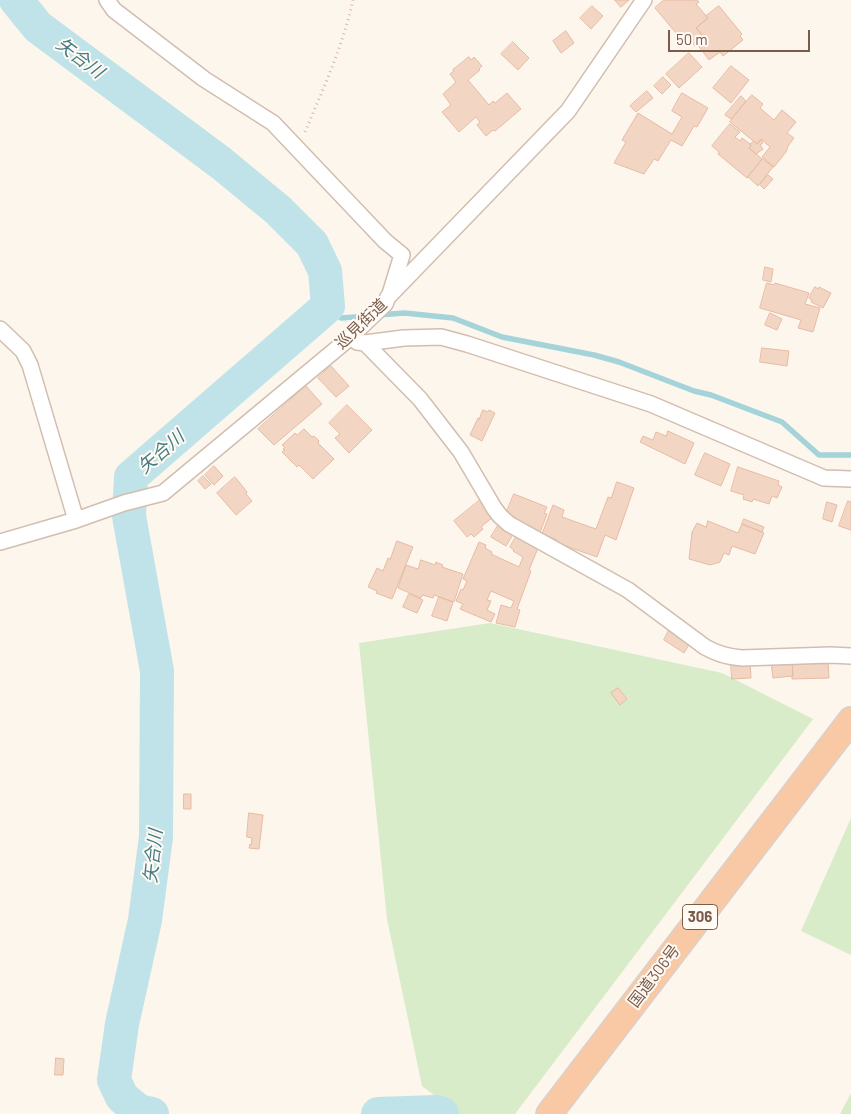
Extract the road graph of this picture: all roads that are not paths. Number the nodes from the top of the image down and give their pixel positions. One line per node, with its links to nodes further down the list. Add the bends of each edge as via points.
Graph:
1 (107, 0): 3 (street, via 114,10 204,79 272,123 402,255)
2 (644, 0): 3 (street, 巡見街道, via 568,111)
3 (387, 301): 5 (street, 巡見街道)
4 (0, 328): 7 (street, via 23,352 30,365)
5 (356, 338): 6 (street, via 434,337 467,344 651,404 824,478); 7 (street, 巡見街道, via 163,493); 9 (street, via 420,399 461,452 494,508 510,524 628,590 716,653 742,658)
6 (851, 479)
7 (76, 520): 8 (street, 巡見街道)
8 (0, 542)
9 (851, 656)
10 (851, 720): 11 (highway, 国道306号 / 306)
11 (549, 1114)

